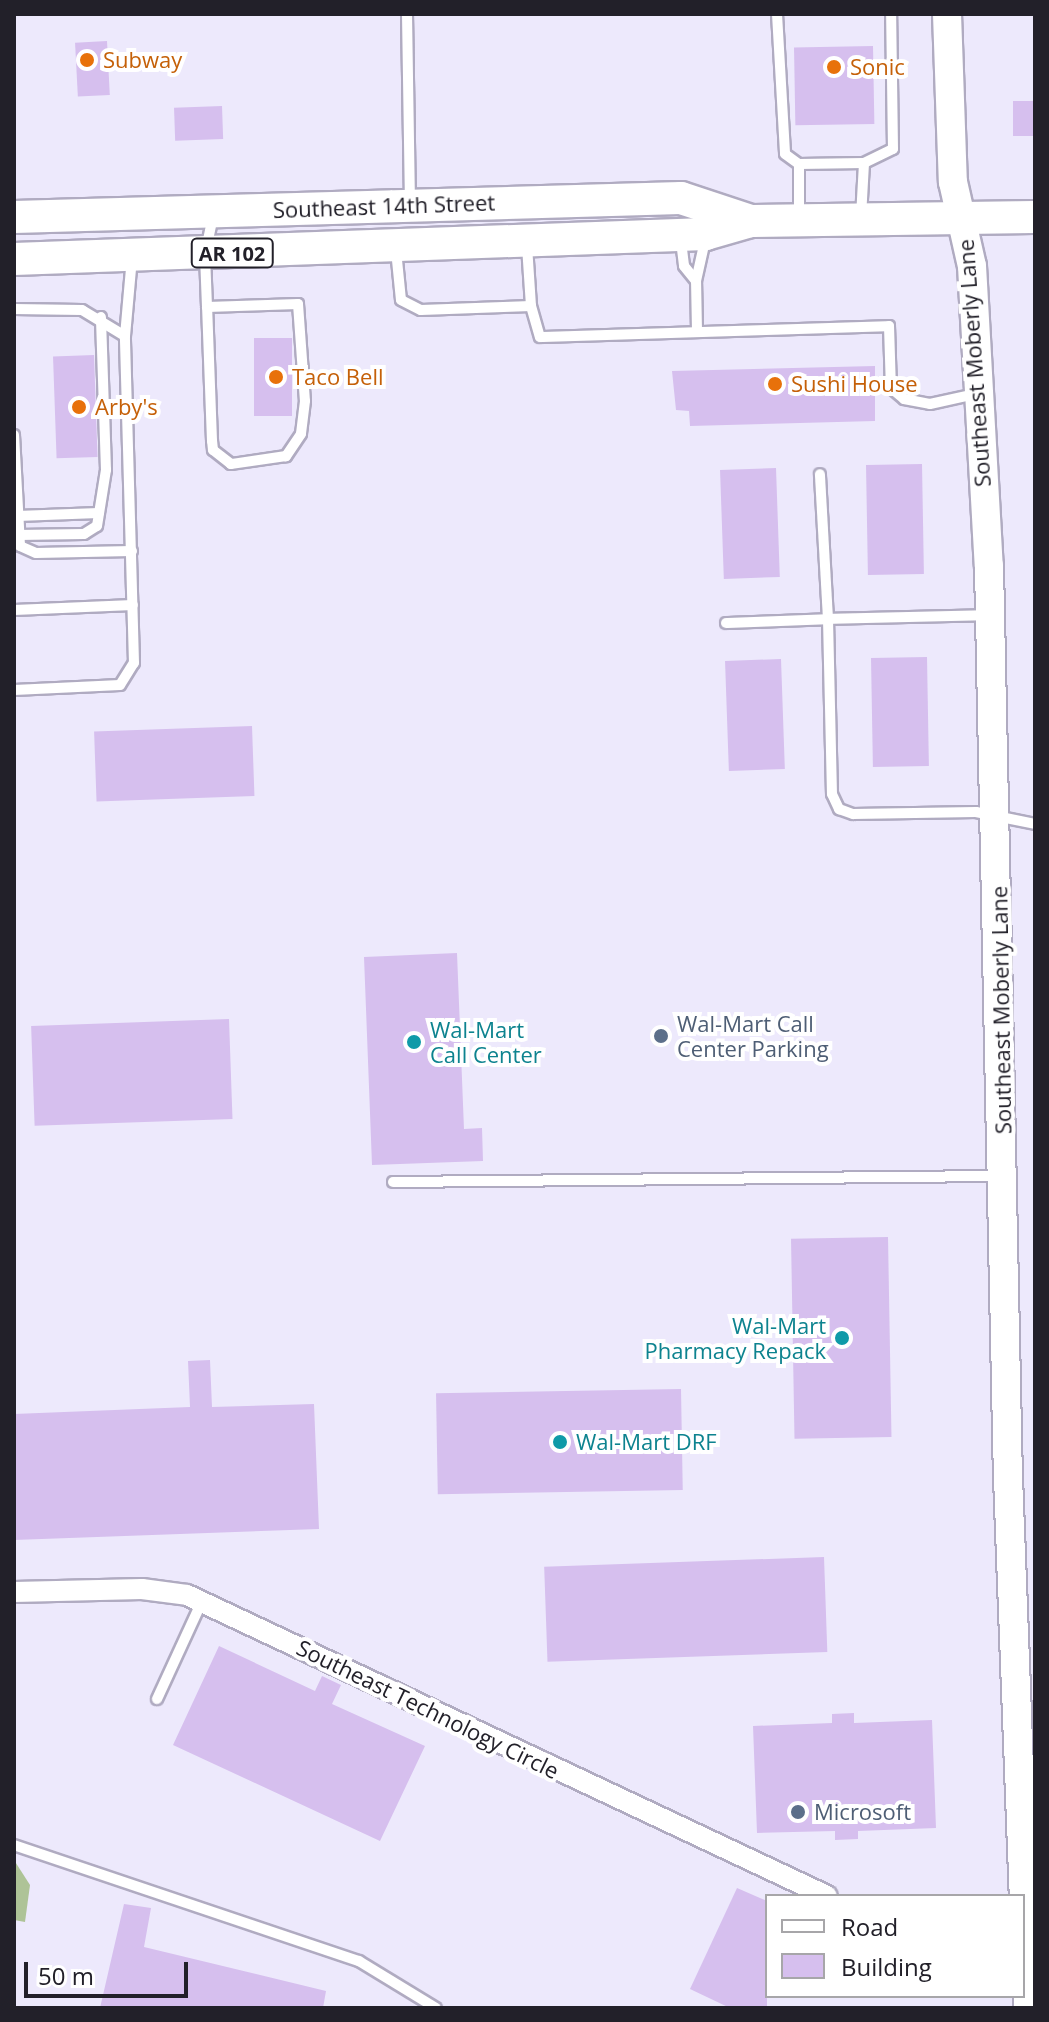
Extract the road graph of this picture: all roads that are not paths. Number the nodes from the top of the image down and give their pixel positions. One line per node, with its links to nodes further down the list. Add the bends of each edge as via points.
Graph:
1 (407, 14): 7 (lane)
2 (777, 14): 6 (lane, via 785,154)
3 (891, 14): 5 (lane, via 893,149)
4 (947, 14): 10 (street, Southeast Moberly Lane, via 953,182)
5 (864, 163): 6 (lane); 12 (lane)
6 (799, 164): 13 (lane)
7 (410, 206): 8 (main road, Southeast 14th Street / AR 102); 14 (main road, Southeast 14th Street / AR 102, via 681,198)
8 (214, 211): 9 (main road, Southeast 14th Street / AR 102); 18 (lane)
9 (14, 217)
10 (963, 217): 11 (main road, Southeast 14th Street / AR 102); 12 (main road, Southeast 14th Street / AR 102); 28 (street, Southeast Moberly Lane, via 972,266)
11 (1035, 217)
12 (861, 218): 13 (main road, Southeast 14th Street / AR 102)
13 (799, 220): 14 (main road, Southeast 14th Street / AR 102)
14 (751, 221): 15 (main road, Southeast 14th Street / AR 102)
15 (693, 234): 16 (main road, Southeast 14th Street / AR 102); 21 (lane); 21 (lane, via 684,266)
16 (527, 242): 17 (main road, Southeast 14th Street / AR 102); 22 (lane)
17 (396, 248): 18 (main road, Southeast 14th Street / AR 102); 22 (lane, via 398,294 408,307)
18 (205, 254): 19 (main road, Southeast 14th Street / AR 102); 23 (lane)
19 (132, 256): 20 (main road, Southeast 14th Street / AR 102); 27 (lane)
20 (14, 259)
21 (696, 281): 26 (lane)
22 (531, 306): 26 (lane, via 540,337)
23 (207, 307): 23 (lane, via 289,303 304,316 301,434 273,462 231,464 213,450)
24 (14, 309): 25 (lane)
25 (101, 317): 27 (lane); 31 (lane, via 106,470)
26 (697, 331): 28 (lane, via 889,326 891,388 904,399 930,404)
27 (125, 336): 33 (lane)
28 (976, 394): 36 (street, Southeast Moberly Lane)
29 (14, 435): 32 (lane)
30 (820, 474): 37 (lane)
31 (99, 513): 32 (lane); 32 (lane, via 97,526 84,534)
32 (17, 526): 33 (lane, via 20,546 36,553)
33 (132, 551): 34 (lane)
34 (133, 605): 35 (lane); 39 (lane, via 134,663 120,685)
35 (14, 610)
36 (991, 615): 37 (lane); 40 (street, Southeast Moberly Lane)
37 (828, 619): 38 (lane); 40 (lane, via 832,794 839,809 976,812)
38 (726, 623)
39 (14, 690)
40 (997, 820): 41 (lane); 42 (street, Southeast Moberly Lane)
41 (1035, 824)
42 (1002, 1176): 43 (lane); 47 (street, Southeast Moberly Lane)
43 (393, 1182)
44 (14, 1592): 45 (street, Southeast Technology Circle, via 150,1589)
45 (202, 1601): 46 (lane); 49 (street, Southeast Technology Circle)
46 (157, 1699)
47 (1028, 1809): 50 (street, Southeast Moberly Lane)
48 (14, 1845): 52 (lane, via 346,1956)
49 (823, 1894)
50 (1025, 1906)
51 (1025, 1968): 53 (street, Southeast Moberly Lane)
52 (436, 2008)
53 (1028, 2008)

